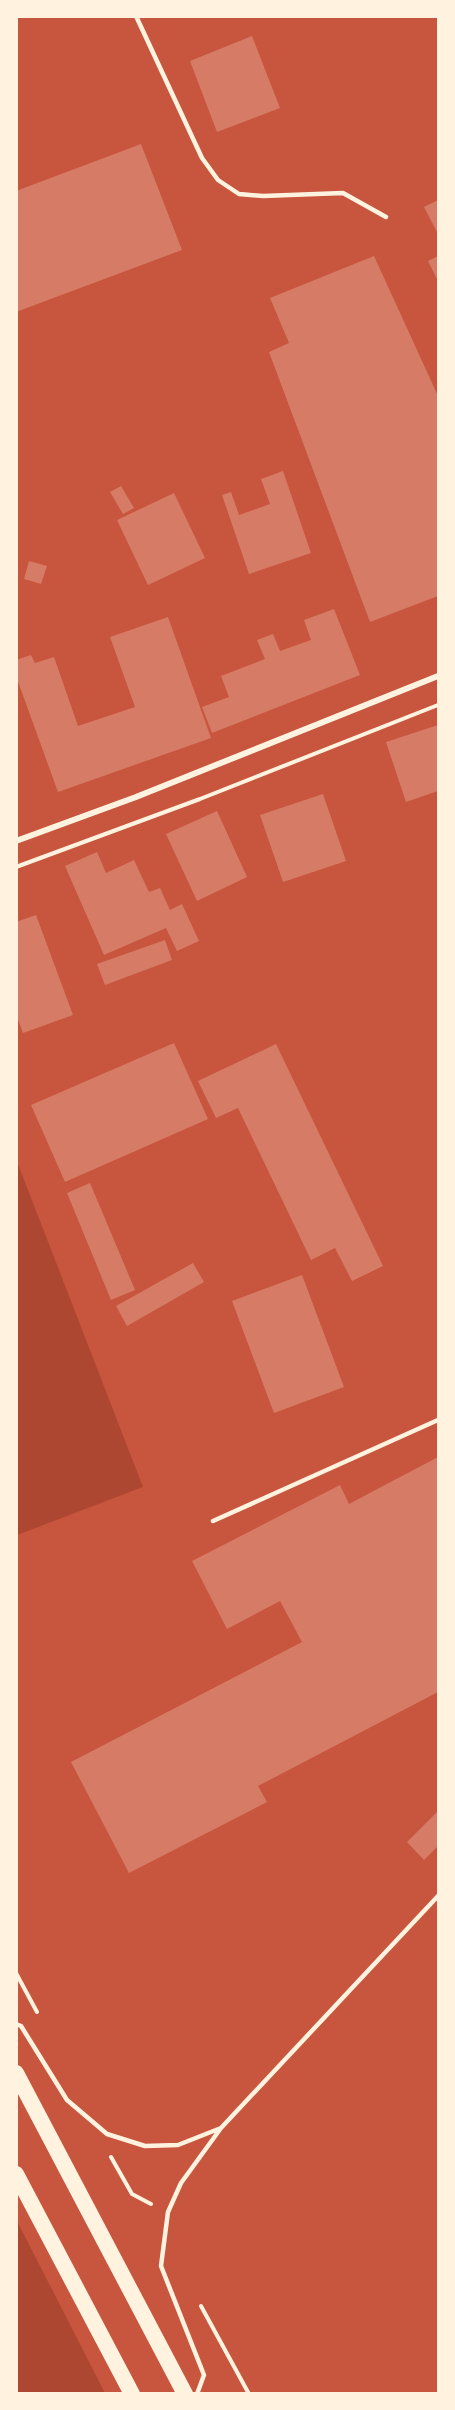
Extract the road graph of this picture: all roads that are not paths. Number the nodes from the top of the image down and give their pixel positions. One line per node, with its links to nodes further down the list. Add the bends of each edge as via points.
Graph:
1 (136, 16): 2 (lane, via 202,158 218,180 239,194 343,193)
2 (386, 216)
3 (438, 676): 4 (street)
4 (16, 841)
5 (438, 1420): 6 (lane)
6 (213, 1521)
7 (438, 1896): 10 (lane)
8 (16, 2024): 10 (lane, via 21,2026 67,2100 107,2134 145,2146 178,2145)
9 (16, 2073): 13 (highway)
10 (221, 2128): 14 (lane, via 181,2183 168,2212 161,2266 204,2375)
11 (16, 2174): 12 (highway)
12 (132, 2394)
13 (185, 2394)
14 (197, 2394)

